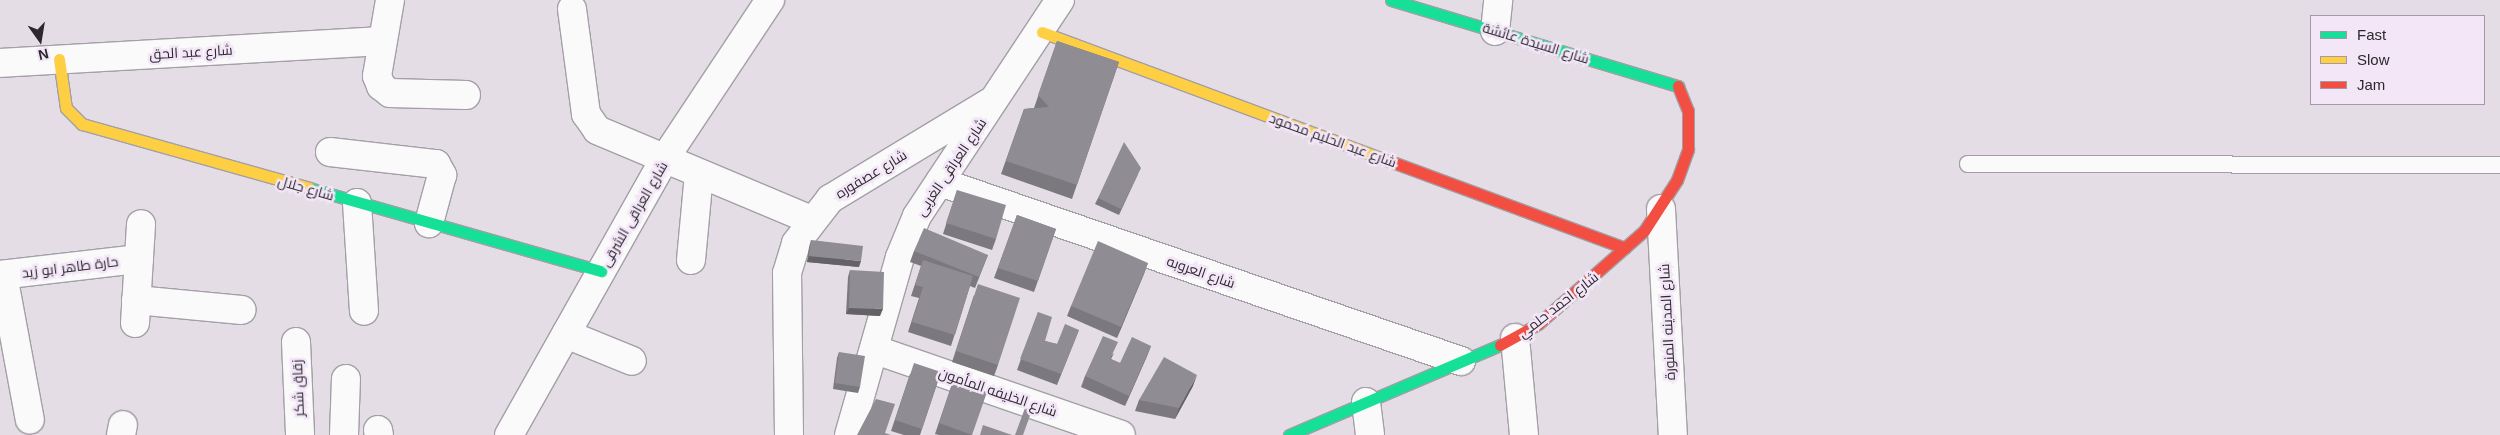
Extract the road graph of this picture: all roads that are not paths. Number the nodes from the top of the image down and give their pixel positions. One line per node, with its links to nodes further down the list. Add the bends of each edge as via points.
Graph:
1 (390, 0): 8 (street)
2 (770, 0): 15 (street, شارع العراقى الشرقى)
3 (1391, 0): 7 (street, شارع السيدة عائشة)
4 (1498, 0): 7 (street)
5 (572, 9): 15 (street, via 590,124)
6 (1048, 12): 13 (street, شارع العراقى الغربى); 25 (street, شارع عبد الحليم محمود)
7 (1494, 31): 11 (street, شارع السيدة عائشة)
8 (381, 41): 9 (street, شارع عبد الحق); 12 (street, via 377,76 390,93)
9 (59, 59): 10 (street, شارع عبد الحق); 20 (street, شارع جلال, via 66,108 82,124)
10 (0, 63)
11 (1681, 87): 21 (street, شارع احمد حلمي, via 1688,111 1688,149)
12 (466, 95)
13 (997, 98): 19 (street, شارع العراقى الغربى); 22 (street, شارع عصفوره, via 830,199)
14 (330, 152): 23 (street, via 436,164 442,176)
15 (665, 158): 18 (street); 28 (street, شارع العراقى الشرقى)
16 (1968, 164): 17 (lane)
17 (2500, 165)
18 (699, 173): 22 (street); 27 (street)
19 (940, 182): 35 (street, شارع العراقى الغربى, via 917,216 900,256); 37 (street, شارع العروبه)
20 (357, 203): 23 (street, شارع جلال); 31 (street)
21 (1661, 208): 25 (street, شارع احمد حلمي); 50 (street, شارع المدينه المنورة)
22 (810, 220): 44 (street, شارع عصفوره, via 796,243 787,273)
23 (429, 223): 28 (street, شارع جلال)
24 (142, 224): 26 (street)
25 (1625, 248): 33 (street, شارع احمد حلمي, via 1568,301)
26 (140, 259): 29 (street, حارة طاهر ابو زيد); 30 (street, via 136,312)
27 (691, 260)
28 (601, 271): 32 (street, شارع العراقى الشرقى)
29 (1, 275): 40 (street)
30 (242, 310)
31 (364, 312)
32 (566, 334): 36 (street); 43 (street, شارع العراقى الشرقى)
33 (1514, 338): 37 (street, شارع احمد حلمي); 49 (street)
34 (296, 342): 41 (street, زقاق شكر)
35 (876, 350): 45 (street, شارع العراقى الغربى); 46 (street, شارع الخليفه المأمون)
36 (632, 361)
37 (1461, 361): 39 (street, شارع احمد حلمي)
38 (346, 379): 42 (street)
39 (1366, 402): 47 (street, شارع احمد حلمي); 48 (street)
40 (30, 420)
41 (300, 435)
42 (344, 435)
43 (509, 435)
44 (789, 435)
45 (849, 435)
46 (1121, 435)
47 (1289, 435)
48 (1370, 435)
49 (1524, 435)
50 (1673, 435)

